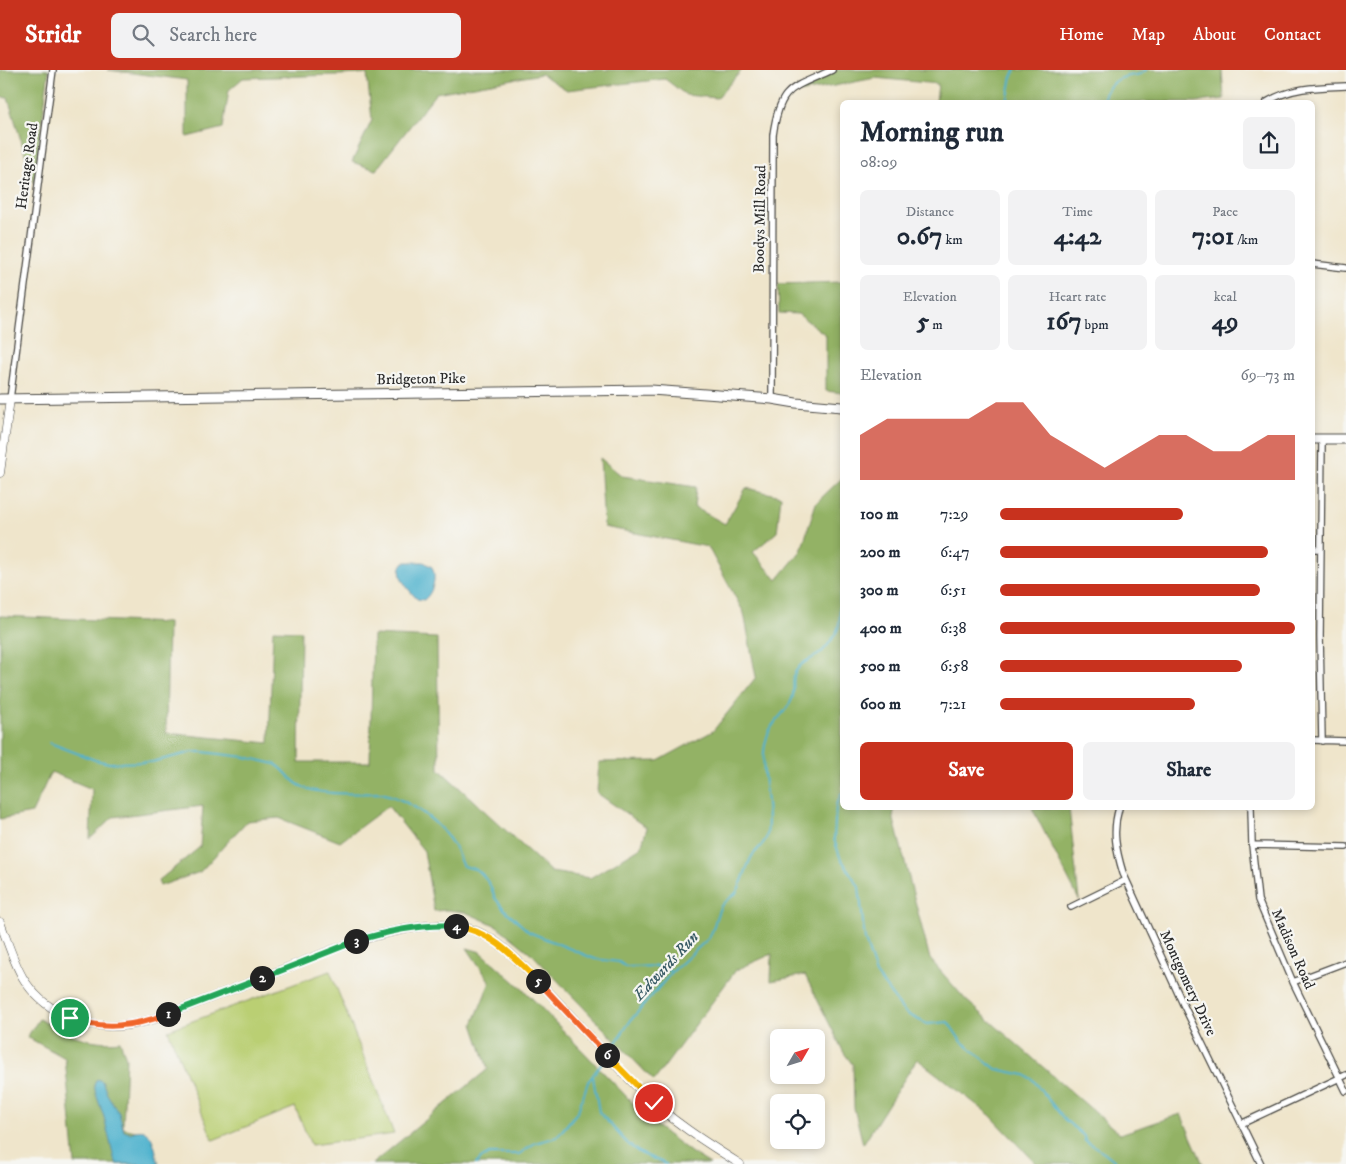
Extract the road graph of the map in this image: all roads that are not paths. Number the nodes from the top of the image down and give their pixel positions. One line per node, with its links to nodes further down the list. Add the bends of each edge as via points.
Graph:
1 (53, 70): 7 (street, Heritage Road)
2 (832, 70): 8 (street, Boodys Mill Road, via 787,93 776,117 773,135)
3 (1346, 86): 4 (street, via 1301,89)
4 (1270, 100)
5 (1315, 264): 6 (street)
6 (1346, 268)
7 (10, 399): 8 (main road, Bridgeton Pike, via 641,390); 9 (main road, Bridgeton Pike); 13 (street, Heritage Road)
8 (772, 399): 10 (main road, Bridgeton Pike)
9 (0, 400)
10 (840, 407)
11 (1317, 439): 12 (main road); 15 (street)
12 (1346, 439)
13 (0, 473)
14 (1315, 549): 15 (street)
15 (1321, 550): 17 (street)
16 (1315, 636): 17 (street)
17 (1320, 636): 19 (street)
18 (1315, 740): 19 (street)
19 (1322, 741): 20 (street)
20 (1346, 741)
21 (1119, 810): 25 (street, Montgomery Drive, via 1114,837)
22 (1251, 810): 23 (street, Madison Road)
23 (1252, 845): 24 (street); 29 (street, Madison Road, via 1258,900)
24 (1346, 847)
25 (1126, 880): 26 (street); 32 (street, Montgomery Drive)
26 (1071, 907)
27 (0, 922): 33 (street, via 22,976 36,996 70,1018 108,1026 154,1019 376,935 423,926 461,927 487,936 511,954 646,1096 671,1118)
28 (1346, 962): 29 (street)
29 (1293, 982): 30 (street, Madison Road)
30 (1343, 1077): 31 (street, Madison Road); 32 (street)
31 (1346, 1091)
32 (1242, 1124): 34 (street, Montgomery Drive)
33 (740, 1164)
34 (1262, 1164)

